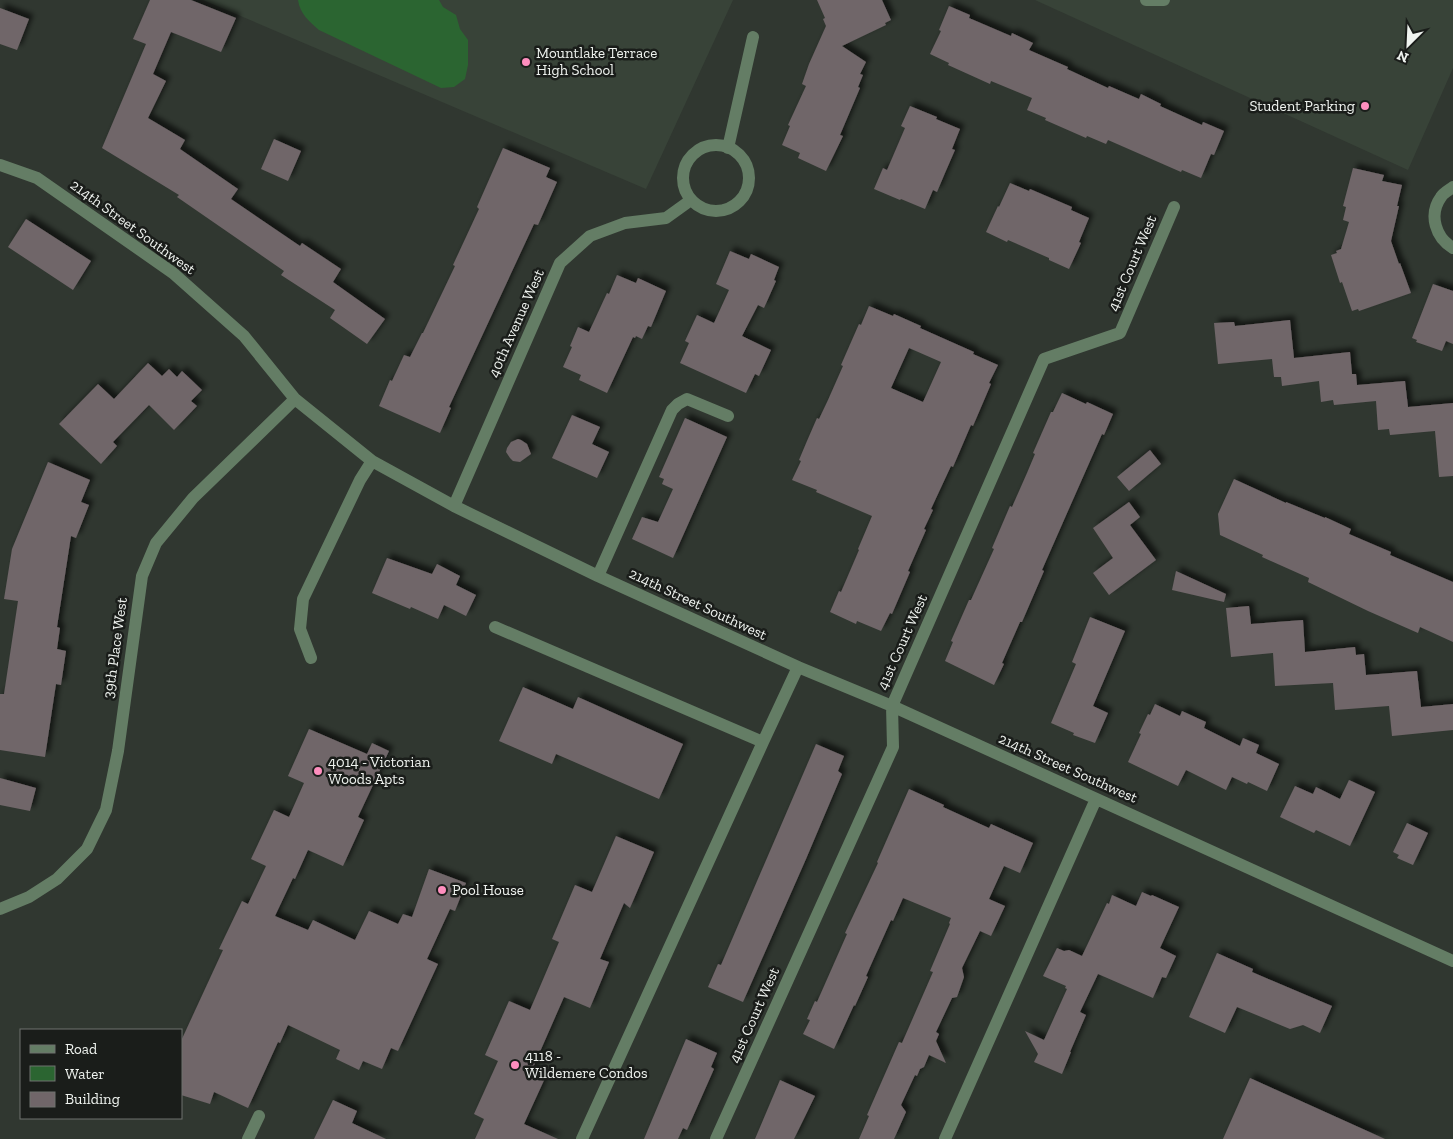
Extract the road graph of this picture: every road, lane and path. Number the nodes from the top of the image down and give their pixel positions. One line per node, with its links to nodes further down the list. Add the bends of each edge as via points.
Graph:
1 (1146, 0): 2 (street)
2 (1164, 0)
3 (753, 37): 4 (street)
4 (728, 148): 7 (street, via 712,145 702,148 687,162 683,181); 7 (street, via 746,165 748,186 744,195 728,209 718,211 698,207)
5 (0, 165): 10 (street, 214th Street Southwest, via 37,178 173,273 244,336)
6 (1453, 187): 9 (street, via 1441,197 1434,212 1435,228 1444,243)
7 (691, 200): 13 (street, 40th Avenue West, via 666,218 625,223 590,236 560,263)
8 (1174, 207): 18 (street, 41st Court West, via 1120,333 1044,359)
9 (1453, 248)
10 (295, 399): 12 (street, 214th Street Southwest); 21 (street, 39th Place West, via 193,498 156,543 142,576 118,751 106,810 87,849 57,879 29,897)
11 (728, 416): 14 (street, via 687,399 672,410)
12 (372, 461): 13 (street, 214th Street Southwest); 16 (street, via 303,599 300,629)
13 (454, 506): 14 (street, 214th Street Southwest)
14 (598, 576): 17 (street, 214th Street Southwest)
15 (495, 627): 19 (street)
16 (311, 658)
17 (798, 667): 18 (street, 214th Street Southwest); 19 (street)
18 (892, 706): 20 (street, 214th Street Southwest); 26 (street, 41st Court West, via 893,747)
19 (763, 742): 25 (street)
20 (1096, 799): 22 (street, 214th Street Southwest); 27 (street)
21 (0, 909)
22 (1453, 961)
23 (259, 1116): 24 (street)
24 (248, 1139)
25 (582, 1139)
26 (716, 1139)
27 (944, 1139)

